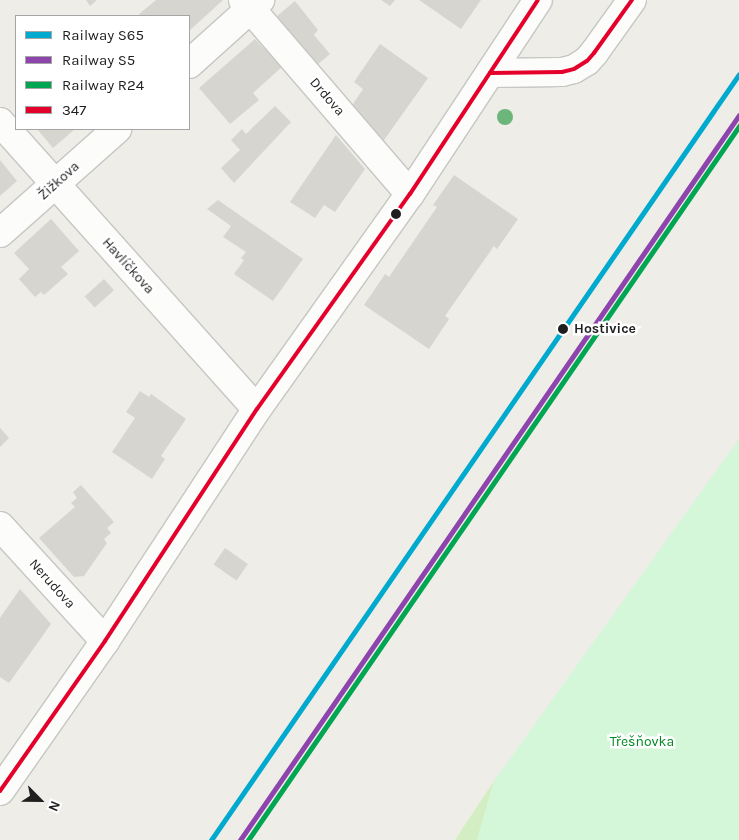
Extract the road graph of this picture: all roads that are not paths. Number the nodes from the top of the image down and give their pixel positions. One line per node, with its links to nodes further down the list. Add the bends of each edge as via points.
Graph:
1 (538, 0): 5 (street)
2 (632, 0): 5 (street, via 594,53 574,69)
3 (251, 3): 4 (street); 9 (street, Drdova)
4 (190, 63)
5 (490, 73): 9 (street)
6 (0, 122): 8 (street, Havlíčkova)
7 (116, 130): 8 (street, Žižkova)
8 (55, 185): 10 (street, Žižkova); 11 (street, Havlíčkova)
9 (410, 194): 11 (street)
10 (0, 233)
11 (257, 409): 13 (street)
12 (0, 526): 13 (street, Nerudova)
13 (104, 641): 14 (street)
14 (0, 791)

